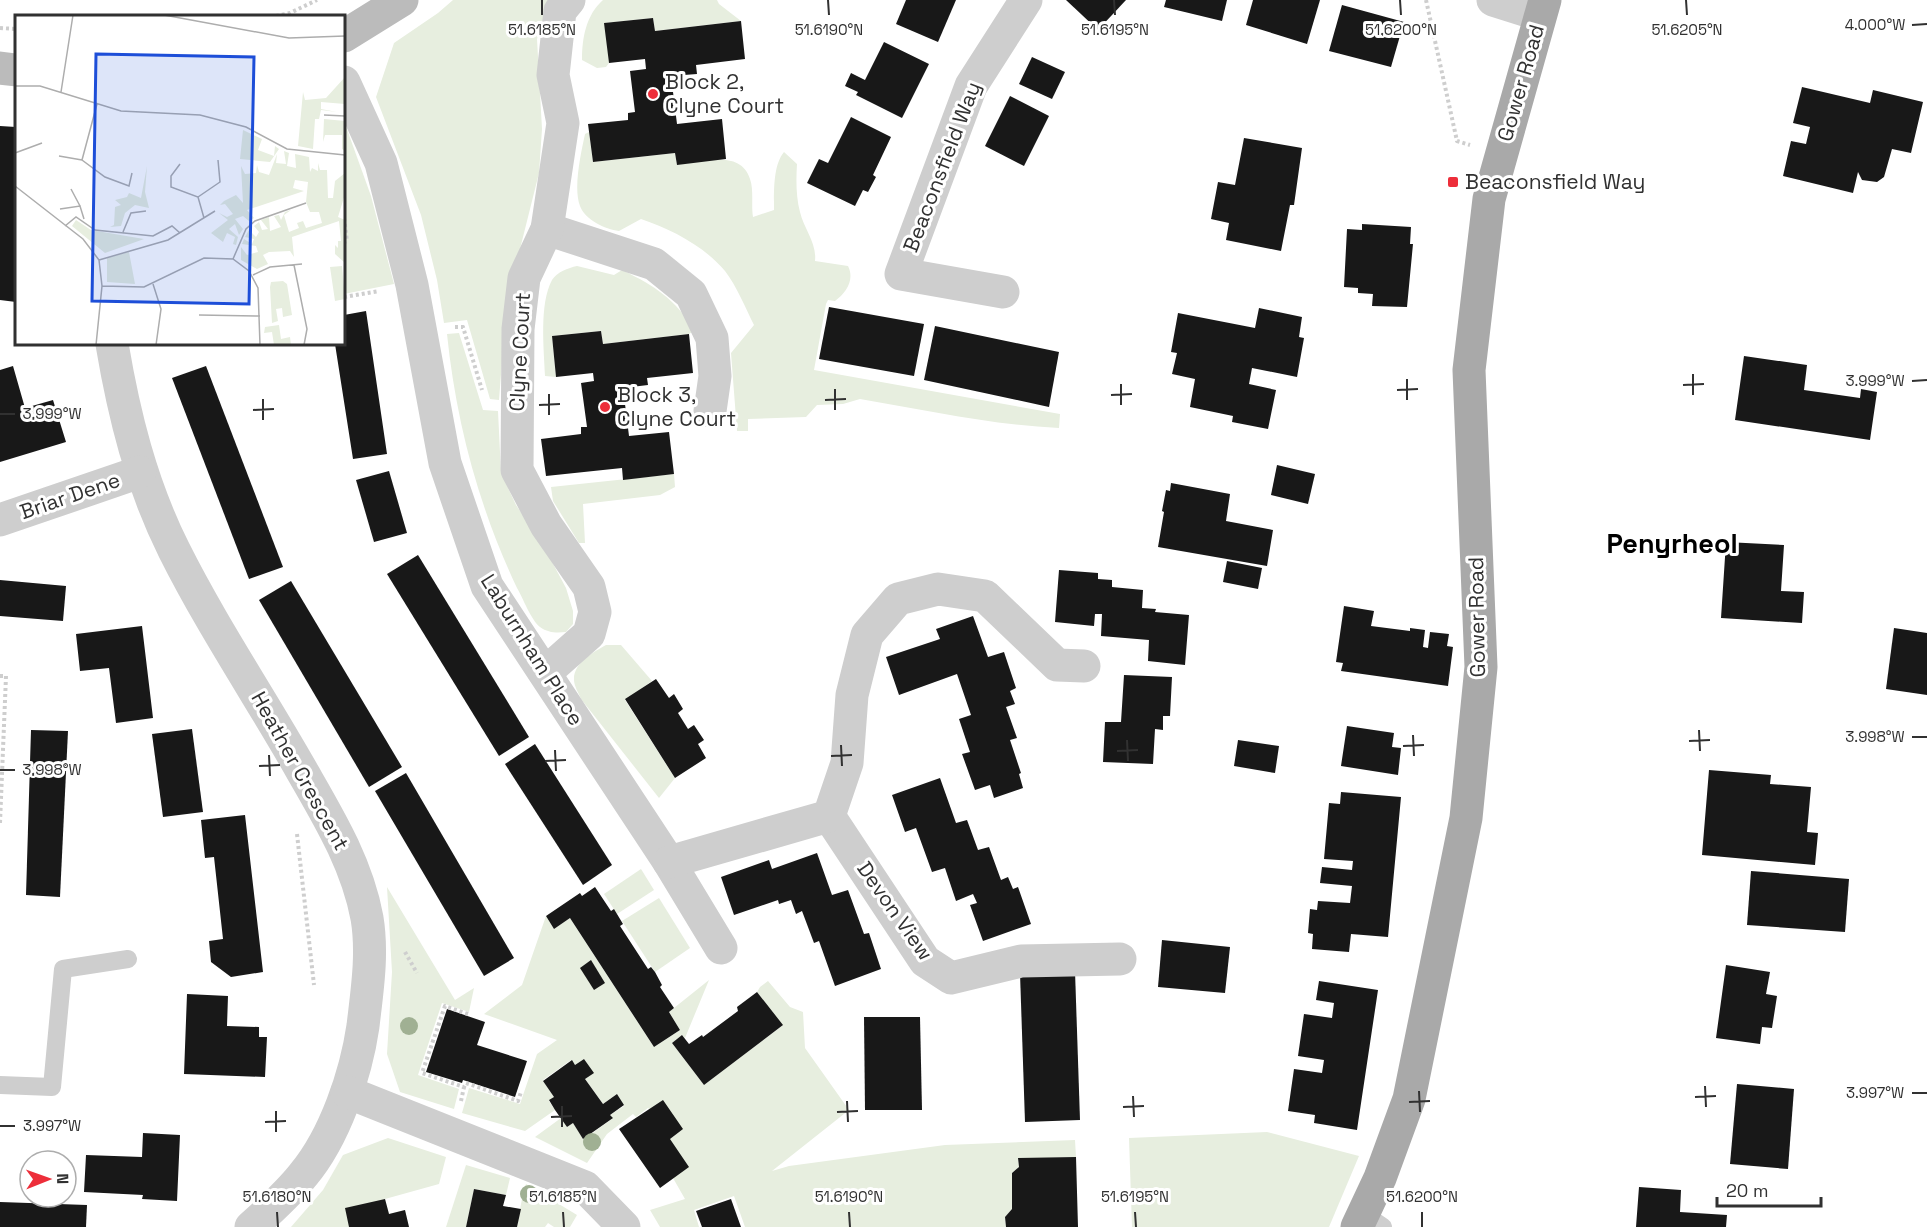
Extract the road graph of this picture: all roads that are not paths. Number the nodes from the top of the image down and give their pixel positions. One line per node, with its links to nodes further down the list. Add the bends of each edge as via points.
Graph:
1 (402, 0): 6 (street)
2 (569, 0): 10 (street, Clyne Court, via 560,11 553,75 563,123)
3 (1026, 0): 11 (street, Beaconsfield Way, via 971,86 901,274)
4 (1493, 0): 5 (street)
5 (1542, 7): 25 (main road, Gower Road, via 1488,199 1469,369 1481,667 1466,818 1409,1098)
6 (345, 35)
7 (0, 68): 8 (street)
8 (15, 70)
9 (345, 84): 17 (street, Laburnham Place, via 381,163 422,330 445,463 487,586)
10 (547, 229): 13 (street, via 654,264 691,294 712,338 715,376); 17 (street, Clyne Court, via 524,278 518,329 517,470 546,525 589,587 595,612 589,634)
11 (1003, 292)
12 (112, 345): 14 (street, Heather Crescent)
13 (710, 411)
14 (140, 472): 15 (street, Briar Dene); 24 (street, Heather Crescent, via 173,549 329,818 353,867 367,919 370,961 360,1045)
15 (0, 520)
16 (1084, 666): 18 (street, via 1057,665 985,596 938,589 898,599 867,635 852,695 847,762)
17 (545, 673): 19 (street, Laburnham Place)
18 (829, 816): 19 (street); 22 (street, Devon View, via 925,961 951,978 1021,961)
19 (669, 862): 20 (street, Laburnham Place)
20 (721, 948)
21 (128, 959): 23 (lane, via 63,969 52,1087)
22 (1120, 959)
23 (0, 1085)
24 (347, 1092): 26 (street, Heather Crescent, via 328,1136 304,1174); 27 (street, via 585,1187)
25 (1368, 1223)
26 (251, 1227)
27 (624, 1227)

